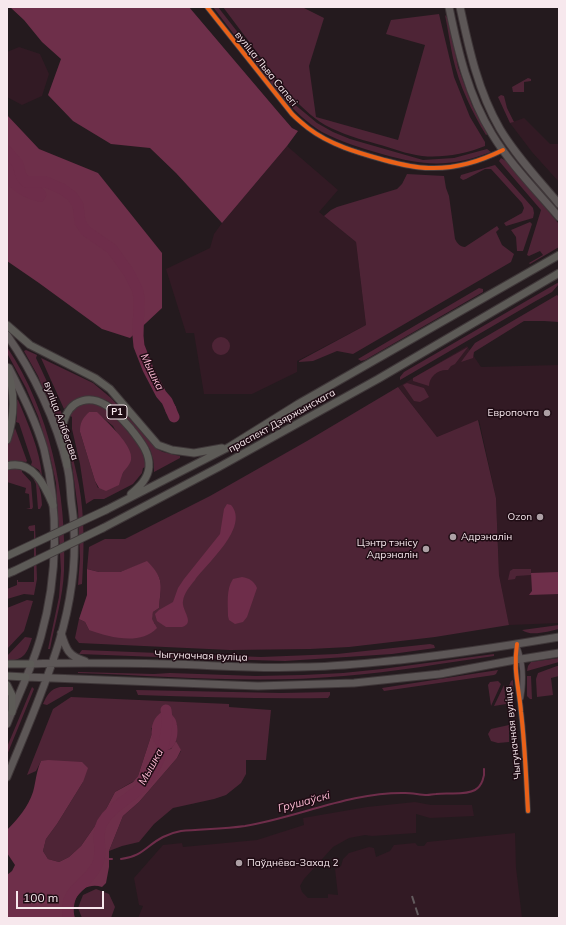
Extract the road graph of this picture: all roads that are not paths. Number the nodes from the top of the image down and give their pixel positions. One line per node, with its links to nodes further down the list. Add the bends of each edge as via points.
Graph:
1 (207, 7): 9 (street, вуліца Льва Сапегі, via 292,114 309,129 329,140 396,163 429,168 480,160)
2 (452, 7): 5 (main road)
3 (460, 7): 4 (main road)
4 (462, 15): 5 (main road); 6 (main road, via 471,60)
5 (452, 17): 7 (main road, via 461,62)
6 (487, 103): 7 (main road); 8 (main road)
7 (478, 108): 9 (main road)
8 (511, 146): 9 (main road); 10 (main road)
9 (503, 150): 11 (main road)
10 (559, 204)
11 (559, 217)
12 (559, 251): 13 (main road)
13 (556, 257): 19 (main road, праспект Дзяржынскага, via 298,404)
14 (559, 273): 25 (main road, праспект Дзяржынскага, bridge, via 219,468)
15 (7, 325): 19 (main road, via 22,339 41,351 91,376 110,389 158,445 194,453)
16 (7, 335): 20 (main road, вуліца Алібегава, via 35,381)
17 (7, 366): 18 (main road, via 14,401 12,425); 23 (main road, via 37,430 49,474)
18 (7, 440)
19 (229, 447): 22 (main road, праспект Дзяржынскага)
20 (67, 465): 22 (main road, Р1, via 63,428 69,410 84,400 99,401 109,406 144,446 149,460 145,479); 26 (main road, вуліца Алібегава / Р1, via 74,553 72,584)
21 (7, 466): 23 (main road, via 19,466 35,473 43,482)
22 (122, 502): 24 (main road, праспект Дзяржынскага / Р1, bridge)
23 (53, 505): 34 (main road, via 52,586 41,637)
24 (10, 554)
25 (7, 574)
26 (61, 633): 31 (main road, вуліца Алібегава); 32 (main road, via 68,652 78,659)
27 (559, 637): 28 (main road, Чыгуначная вуліца)
28 (517, 644): 30 (street); 32 (main road, Чыгуначная вуліца, via 441,655 302,668)
29 (559, 653): 30 (main road)
30 (518, 659): 37 (main road, via 440,674 354,683 258,686); 39 (street, Чыгуначная вуліца, via 516,684); 39 (street, Чыгуначная вуліца, via 523,683)
31 (52, 663): 32 (main road, Чыгуначная вуліца); 34 (main road, Чыгуначная вуліца); 37 (main road, вуліца Алібегава)
32 (91, 663)
33 (7, 664): 34 (main road)
34 (31, 664): 36 (main road)
35 (7, 676): 36 (main road)
36 (26, 677): 37 (main road); 40 (main road)
37 (48, 677): 42 (main road, вуліца Алібегава)
38 (7, 685): 40 (main road, via 12,695)
39 (520, 702): 43 (street, Чыгуначная вуліца)
40 (12, 712): 41 (main road)
41 (7, 724)
42 (7, 778)
43 (528, 811)

